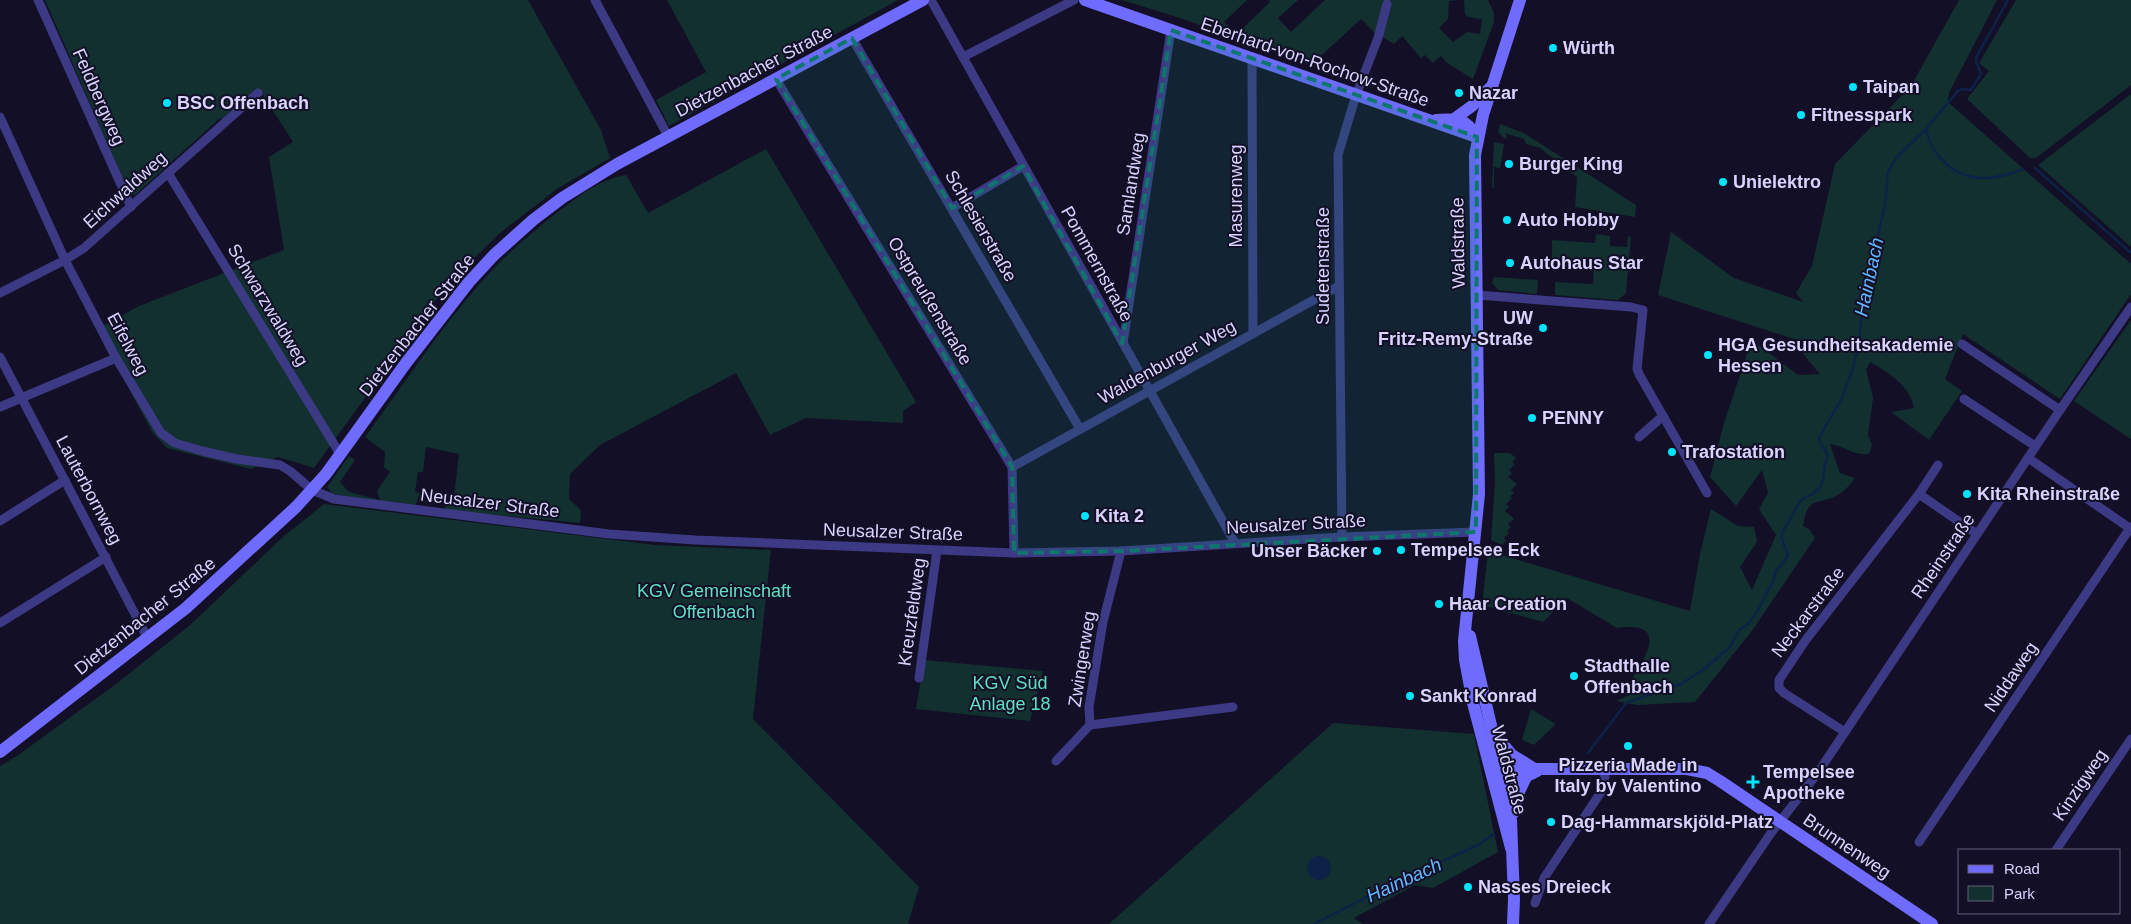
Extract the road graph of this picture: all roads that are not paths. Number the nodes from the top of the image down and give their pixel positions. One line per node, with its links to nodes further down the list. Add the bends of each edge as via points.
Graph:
1 (38, 0): 24 (street, Feldbergweg)
2 (595, 0): 20 (street)
3 (923, 0): 10 (main road, Dietzenbacher Straße)
4 (931, 0): 11 (street, Pommernstraße)
5 (1074, 0): 11 (street)
6 (1084, 0): 9 (main road, Eberhard-von-Rochow-Straße)
7 (1520, 0): 14 (main road, Waldstraße)
8 (1387, 4): 16 (street, Sudetenstraße)
9 (1171, 30): 12 (main road, Eberhard-von-Rochow-Straße); 32 (street, Samlandweg)
10 (852, 38): 13 (main road, Dietzenbacher Straße); 25 (street, Schlesierstraße)
11 (963, 57): 22 (street, Pommernstraße)
12 (1252, 58): 16 (main road, Eberhard-von-Rochow-Straße); 31 (street, Masurenweg)
13 (776, 79): 20 (main road, Dietzenbacher Straße); 48 (street, Ostpreußenstraße)
14 (1493, 85): 18 (main road); 21 (main road, Waldstraße)
15 (258, 92): 23 (street, Eichwaldweg)
16 (1356, 95): 19 (main road, Eberhard-von-Rochow-Straße); 27 (street, Sudetenstraße, via 1338,156)
17 (0, 117): 26 (street, Eifelweg)
18 (1454, 119): 19 (main road); 21 (main road, via 1469,125)
19 (1429, 121): 21 (main road, Eberhard-von-Rochow-Straße)
20 (668, 136): 45 (main road, Dietzenbacher Straße, via 562,198 494,255 452,302)
21 (1477, 137): 29 (main road, Waldstraße, via 1474,160)
22 (1023, 166): 25 (street); 32 (street, Pommernstraße)
23 (168, 173): 24 (street, Eichwaldweg); 45 (street, Schwarzwaldweg)
24 (131, 207): 26 (street, Eichwaldweg, via 84,248)
25 (952, 208): 42 (street, Schlesierstraße)
26 (65, 260): 28 (street, Eichwaldweg); 35 (street, Eifelweg)
27 (1339, 286): 31 (street, Waldenburger Weg); 57 (street, Sudetenstraße)
28 (0, 293)
29 (1477, 295): 41 (street, via 1643,310 1637,369); 55 (main road, Waldstraße, via 1479,487)
30 (2131, 307): 40 (street, Rheinstraße)
31 (1253, 333): 36 (street, Waldenburger Weg)
32 (1122, 344): 36 (street, Pommernstraße)
33 (1962, 344): 40 (street)
34 (0, 357): 37 (street, Lauterbornweg)
35 (116, 358): 37 (street); 50 (street, Eifelweg, via 152,422 166,438 211,454 280,465)
36 (1149, 391): 42 (street, Waldenburger Weg); 58 (street, Pommernstraße)
37 (21, 398): 39 (street); 49 (street, Lauterbornweg)
38 (1964, 399): 44 (street)
39 (0, 407)
40 (2060, 410): 44 (street, Rheinstraße)
41 (1662, 416): 43 (street); 51 (street)
42 (1080, 430): 48 (street, Waldenburger Weg)
43 (1639, 437)
44 (2035, 446): 46 (street, Rheinstraße)
45 (340, 454): 50 (main road, Dietzenbacher Straße)
46 (2028, 458): 54 (street); 56 (street, Rheinstraße)
47 (1938, 465): 52 (street, Neckarstraße)
48 (1012, 467): 61 (street, Ostpreußenstraße)
49 (65, 480): 53 (street); 62 (street, Lauterbornweg)
50 (312, 490): 59 (street, Neusalzer Straße, via 341,501 609,534); 65 (main road, Dietzenbacher Straße)
51 (1707, 493)
52 (1919, 494): 56 (street); 70 (street, Neckarstraße, via 1805,641 1779,680 1779,688 1784,693)
53 (0, 521)
54 (2130, 529): 80 (street, Niddaweg)
55 (1476, 532): 57 (street, Neusalzer Straße); 63 (main road, Waldstraße)
56 (1977, 534): 70 (street, Rheinstraße)
57 (1342, 537): 58 (street, Neusalzer Straße)
58 (1236, 543): 60 (street, Neusalzer Straße)
59 (937, 550): 61 (street, Neusalzer Straße); 66 (street, Kreuzfeldweg)
60 (1121, 551): 61 (street, Neusalzer Straße); 68 (street, Zwingerweg, via 1103,622 1088,707)
61 (1014, 553)
62 (106, 558): 64 (street); 65 (street, Lauterbornweg)
63 (1468, 612): 69 (main road, Waldstraße, via 1476,663); 77 (main road, Waldstraße, via 1464,641 1471,694 1490,764)
64 (0, 623)
65 (148, 639): 72 (main road, Dietzenbacher Straße)
66 (919, 678)
67 (1233, 707): 68 (street)
68 (1090, 725): 73 (street, Zwingerweg)
69 (1493, 732): 75 (main road, via 1512,755); 77 (main road, Waldstraße)
70 (1845, 732): 79 (street, Rheinstraße)
71 (2131, 739): 82 (street, Kinzigweg)
72 (0, 752)
73 (1056, 761)
74 (1604, 769): 75 (main road); 79 (main road, Brunnenweg, via 1702,772); 83 (street, via 1601,792 1544,878)
75 (1540, 770): 76 (main road); 77 (main road, via 1520,769)
76 (1526, 777): 77 (main road); 78 (main road)
77 (1499, 781): 78 (main road, Waldstraße); 81 (main road, Waldstraße)
78 (1511, 820): 81 (main road, Waldstraße)
79 (1780, 822): 85 (street, Rheinstraße); 86 (main road, Brunnenweg)
80 (1919, 842)
81 (1511, 848): 84 (main road, Waldstraße)
82 (2057, 849)
83 (1535, 903)
84 (1513, 924)
85 (1709, 924)
86 (1932, 924)

